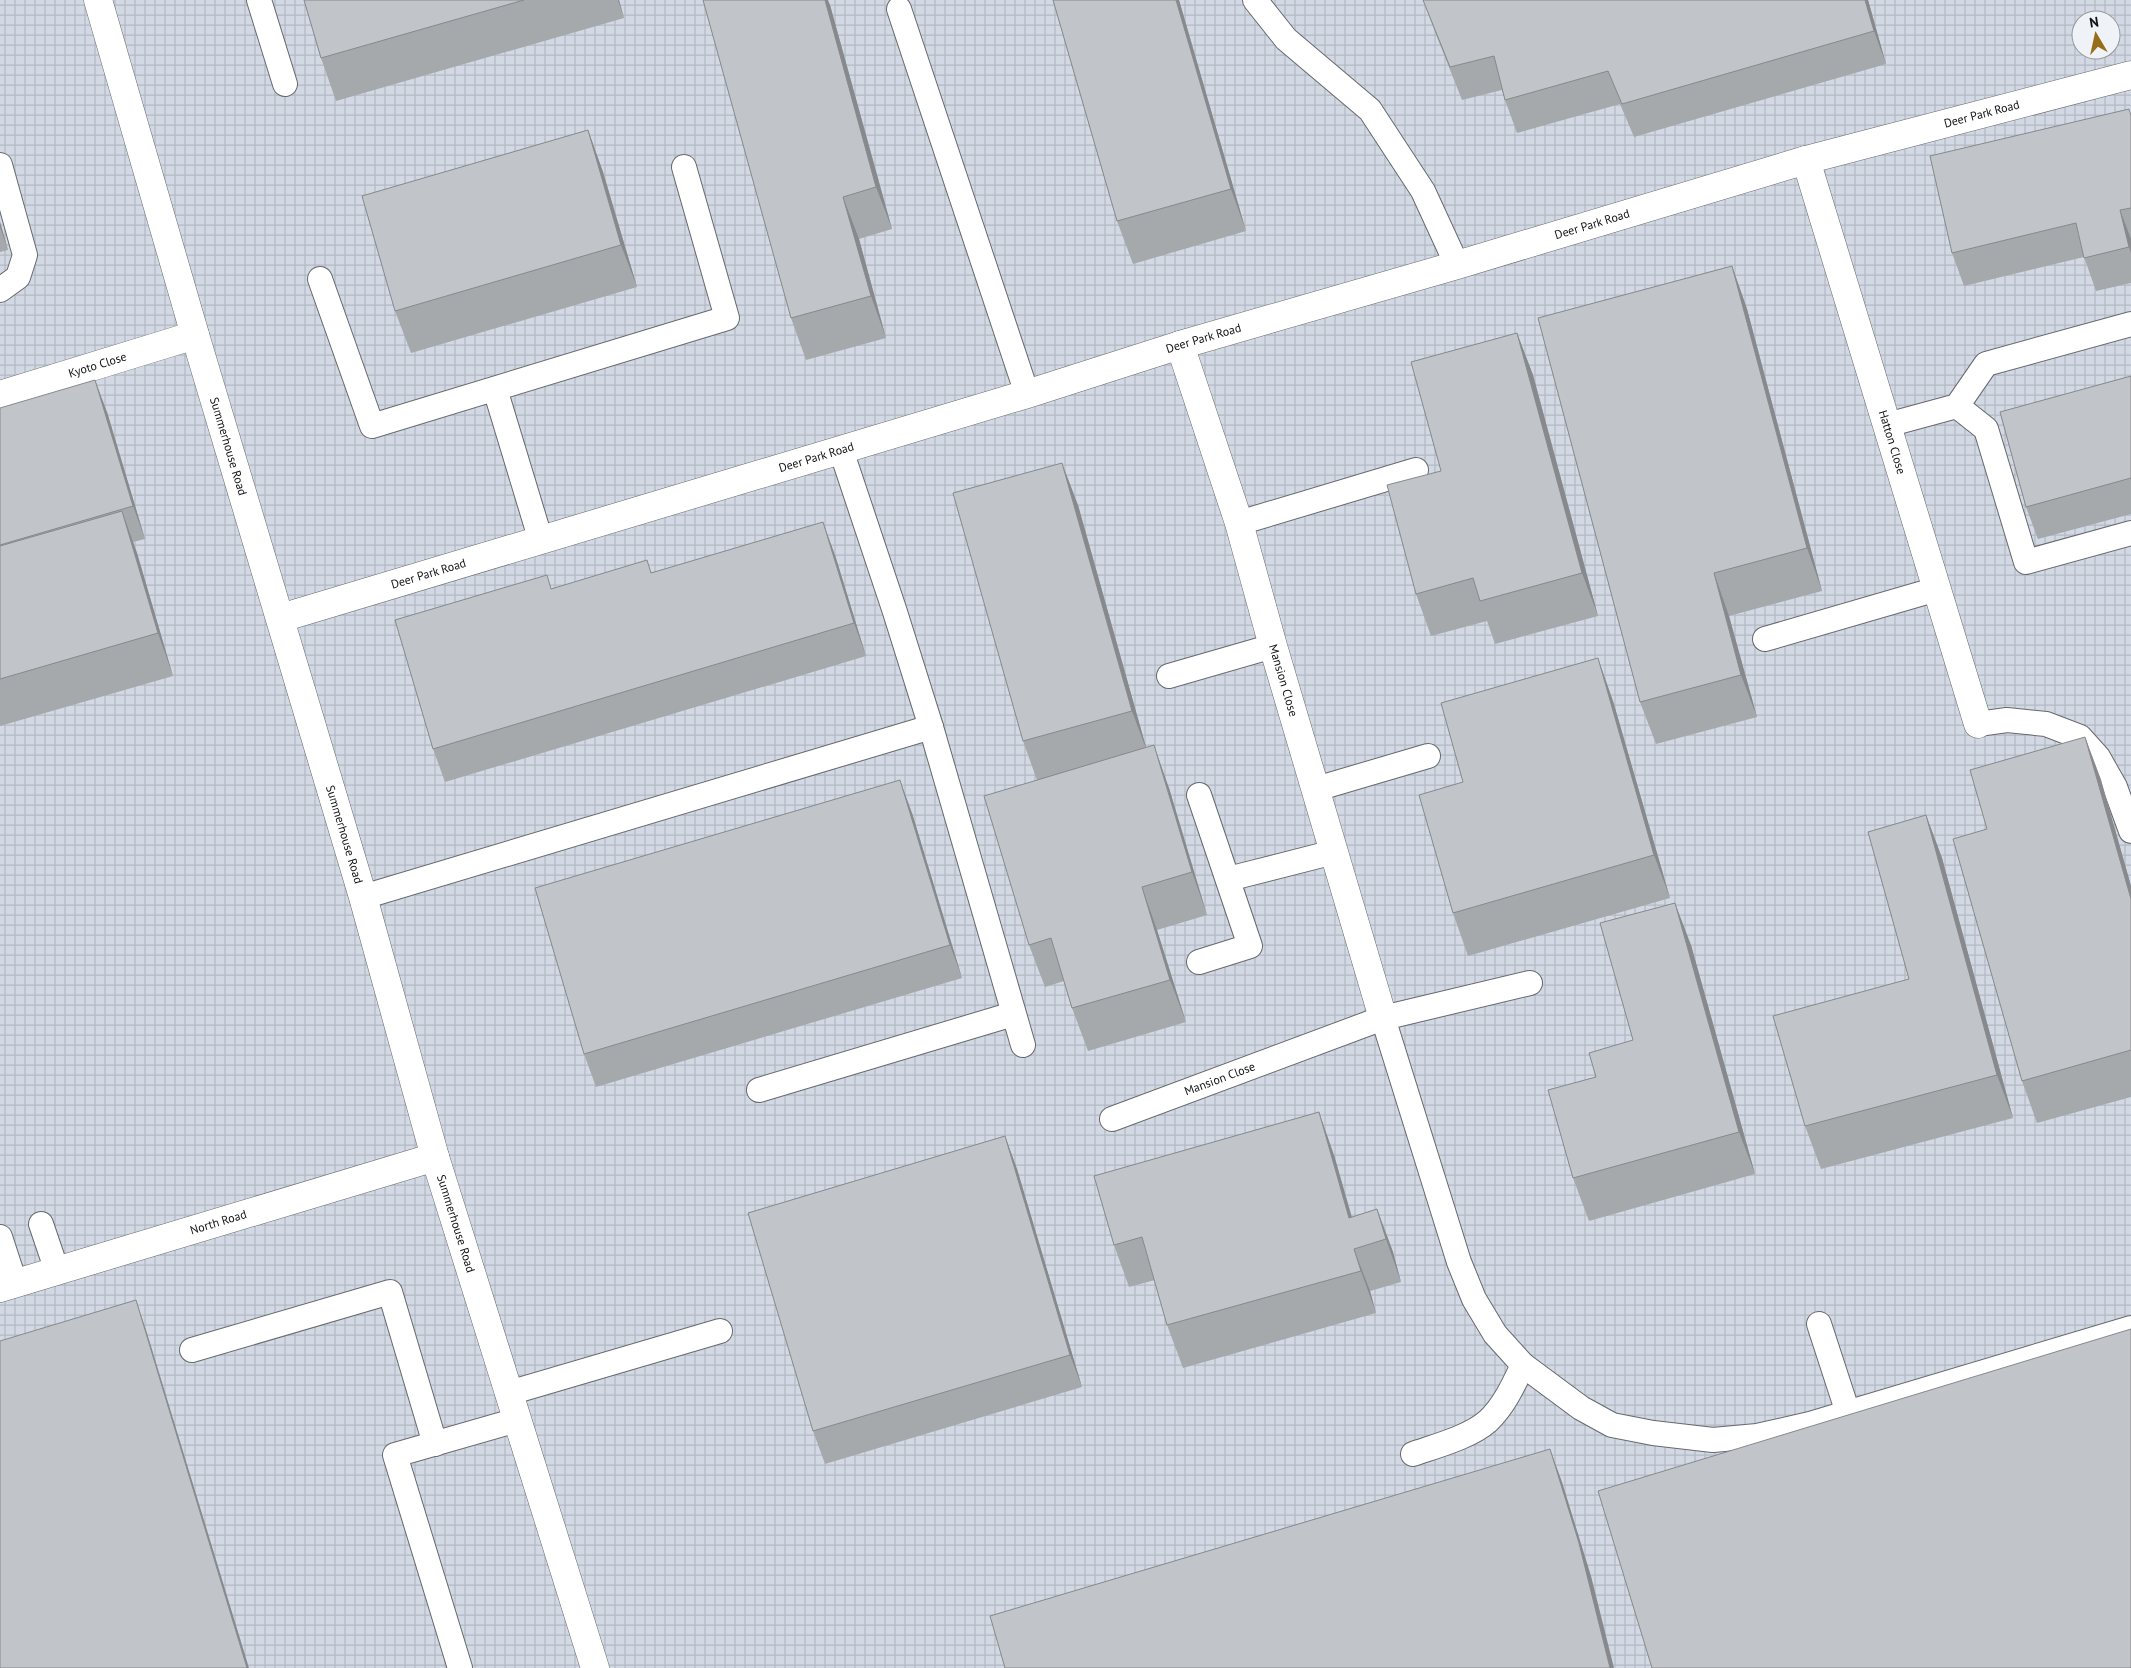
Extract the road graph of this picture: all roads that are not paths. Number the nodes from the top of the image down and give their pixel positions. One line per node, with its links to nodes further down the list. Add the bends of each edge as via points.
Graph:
1 (98, 0): 14 (street, Summerhouse Road)
2 (259, 0): 6 (lane)
3 (1255, 0): 10 (lane, via 1286,39 1370,110 1423,191)
4 (899, 9): 17 (lane)
5 (2131, 75): 7 (street, Deer Park Road)
6 (285, 84)
7 (1806, 160): 10 (street, Deer Park Road); 20 (street, Hatton Close)
8 (0, 165): 12 (lane, via 25,255 18,277)
9 (684, 167): 16 (lane, via 727,318)
10 (1457, 265): 15 (street, Deer Park Road)
11 (320, 279): 16 (lane, via 372,426)
12 (0, 290)
13 (2131, 324): 19 (lane, via 1986,364)
14 (195, 335): 18 (street, Kyoto Close); 27 (street, Summerhouse Road)
15 (1180, 345): 17 (street, Deer Park Road); 23 (street, Mansion Close)
16 (495, 389): 25 (lane)
17 (1027, 394): 21 (street, Deer Park Road)
18 (0, 395)
19 (1957, 406): 20 (lane); 24 (lane, via 1995,426 2026,562)
20 (1887, 425): 26 (street, Hatton Close)
21 (841, 450): 25 (street, Deer Park Road); 32 (lane)
22 (1416, 470): 23 (lane)
23 (1238, 523): 29 (street, Mansion Close)
24 (2131, 533)
25 (541, 541): 27 (street, Deer Park Road)
26 (1937, 589): 28 (lane); 31 (street, Hatton Close)
27 (281, 618): 39 (street, Summerhouse Road)
28 (1765, 639)
29 (1273, 646): 30 (lane); 34 (street, Mansion Close)
30 (1169, 676)
31 (1978, 724): 36 (lane, via 2007,720 2046,724 2080,737 2098,757 2115,788)
32 (931, 727): 39 (lane); 42 (lane)
33 (1428, 756): 34 (lane)
34 (1316, 788): 37 (street, Mansion Close)
35 (1199, 795): 38 (lane)
36 (2131, 831)
37 (1334, 852): 38 (lane); 43 (street, Mansion Close)
38 (1228, 879): 40 (lane, via 1250,946)
39 (363, 897): 47 (street, Summerhouse Road)
40 (1199, 962)
41 (1530, 983): 43 (lane, Mansion Close)
42 (1013, 1014): 44 (lane); 45 (lane)
43 (1383, 1018): 46 (lane, Mansion Close); 56 (lane, via 1459,1262 1474,1299 1495,1334)
44 (1023, 1045)
45 (759, 1090)
46 (1112, 1119)
47 (435, 1157): 50 (street, North Road); 57 (street, Summerhouse Road)
48 (41, 1224): 50 (lane)
49 (0, 1238): 51 (lane)
50 (57, 1271): 51 (street, North Road)
51 (7, 1285)
52 (1819, 1324): 58 (lane)
53 (2131, 1328): 58 (lane)
54 (720, 1331): 57 (lane)
55 (192, 1350): 60 (lane, via 390,1292)
56 (1523, 1365): 58 (lane, via 1581,1408 1612,1425 1653,1433 1713,1440 1757,1436); 61 (lane, via 1509,1393 1488,1421 1462,1436)
57 (509, 1393): 59 (street, Summerhouse Road)
58 (1848, 1412)
59 (517, 1420): 60 (lane); 63 (street, Summerhouse Road)
60 (435, 1444): 62 (lane, via 395,1455)
61 (1414, 1454)
62 (460, 1668)
63 (595, 1668)

